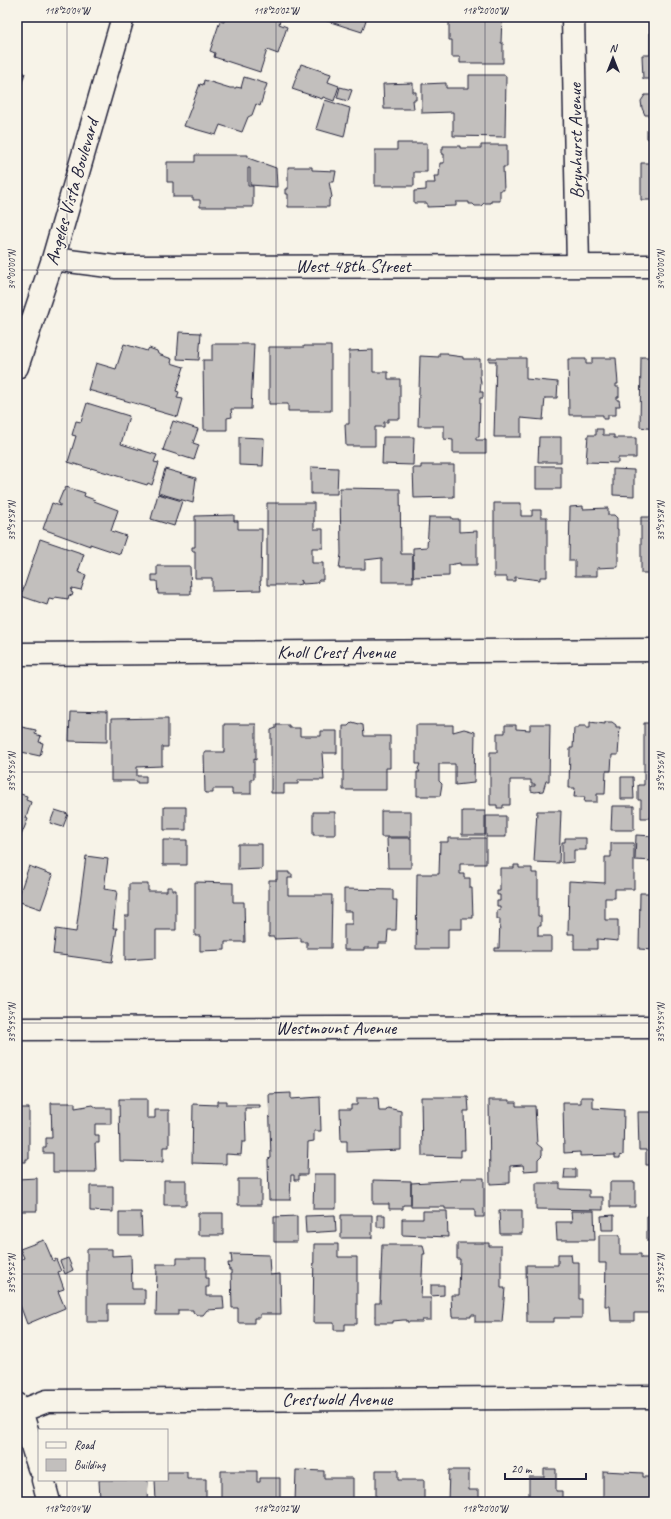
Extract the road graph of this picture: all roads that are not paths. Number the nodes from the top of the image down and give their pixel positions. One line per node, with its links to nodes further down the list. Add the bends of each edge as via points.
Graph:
1 (123, 17): 3 (street, Angeles Vista Boulevard)
2 (573, 17): 4 (street, Brynhurst Avenue)
3 (53, 259): 4 (street, West 48th Street, via 116,267); 6 (street, Angeles Vista Boulevard)
4 (578, 266): 5 (street, West 48th Street)
5 (654, 266)
6 (17, 367)
7 (654, 650): 8 (street, Knoll Crest Avenue)
8 (17, 654)
9 (654, 1027): 10 (street, Westmount Avenue)
10 (17, 1029)
11 (654, 1397): 12 (street, Crestwold Avenue, via 48,1401)
12 (19, 1407): 13 (street)
13 (38, 1465)
14 (43, 1481): 15 (street)
15 (49, 1502)

